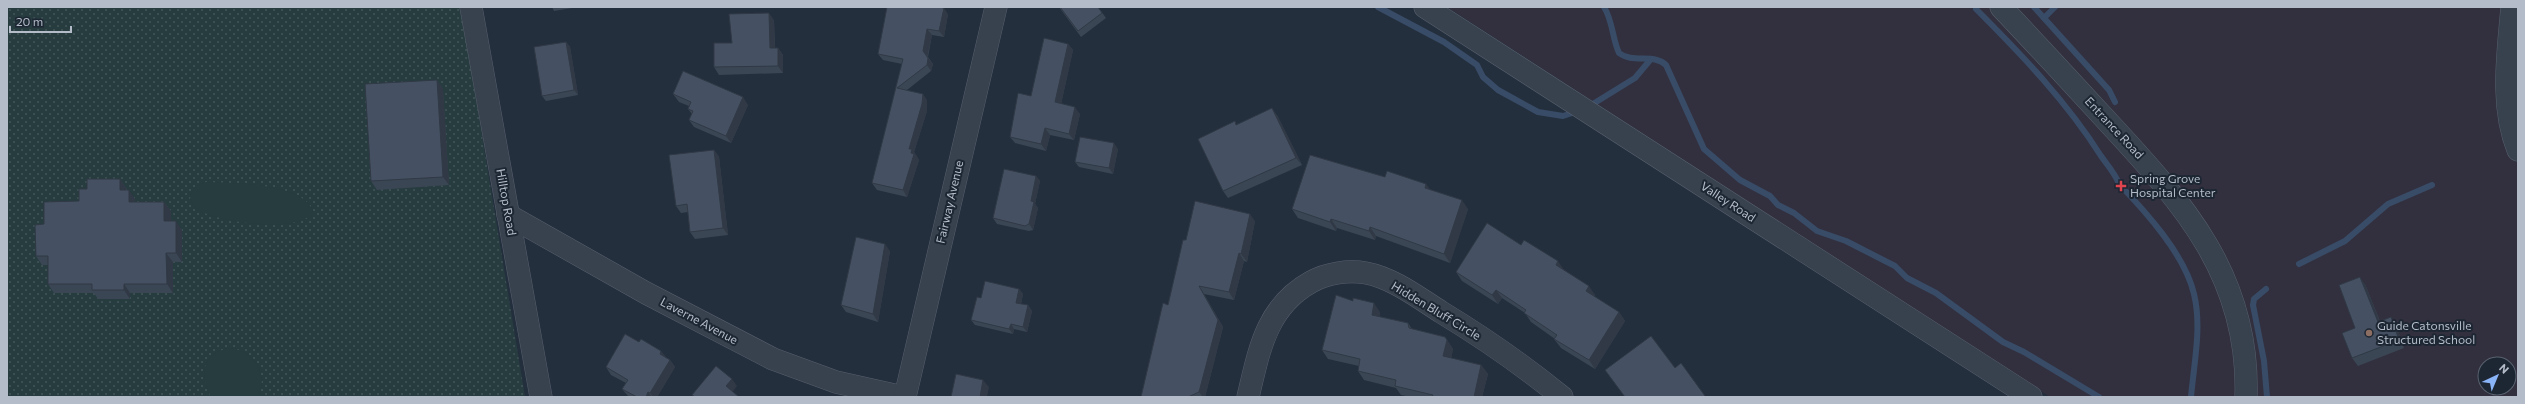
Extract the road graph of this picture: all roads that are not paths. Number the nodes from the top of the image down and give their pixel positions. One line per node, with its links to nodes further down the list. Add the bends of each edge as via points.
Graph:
1 (471, 7): 7 (street, Hilltop Road)
2 (996, 7): 9 (street, Fairway Avenue)
3 (1425, 7): 12 (street, Valley Road)
4 (2002, 7): 13 (street, Entrance Road, via 2152,169 2182,205 2205,239 2220,269 2240,328)
5 (2512, 7): 6 (street, via 2507,96 2512,136)
6 (2518, 150)
7 (508, 215): 8 (street, Hilltop Road); 9 (street, Laverne Avenue, via 773,359 836,382)
8 (541, 397)
9 (904, 397)
10 (1248, 397): 11 (street, Hidden Bluff Circle, via 1266,331 1280,308 1294,292 1318,278 1339,272 1367,273 1400,287 1481,337)
11 (1562, 397)
12 (2031, 397)
13 (2246, 397)

